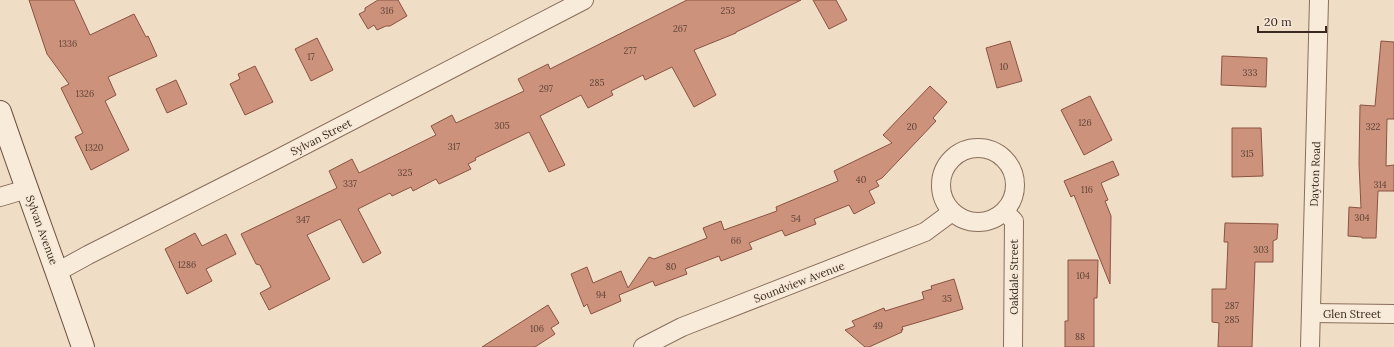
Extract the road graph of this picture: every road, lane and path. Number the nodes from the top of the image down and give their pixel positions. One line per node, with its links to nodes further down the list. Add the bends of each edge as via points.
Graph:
1 (584, 0): 8 (street, Sylvan Street)
2 (1319, 0): 9 (street, Dayton Road)
3 (0, 112): 4 (street, Sylvan Avenue)
4 (27, 190): 5 (street); 8 (street, Sylvan Avenue)
5 (0, 197)
6 (952, 212): 7 (street, via 962,219 973,222 996,219); 7 (street, via 944,202 941,192 940,180 944,168 962,151 974,148 997,153 1012,169 1015,191); 12 (street, Soundview Avenue, via 925,232 682,327)
7 (1005, 212): 13 (street, Oakdale Street, via 1014,222)
8 (58, 272): 11 (street, Sylvan Avenue)
9 (1311, 313): 10 (street, Glen Street); 14 (street, Dayton Road)
10 (1394, 314)
11 (83, 347)
12 (643, 347)
13 (1013, 347)
14 (1310, 347)

